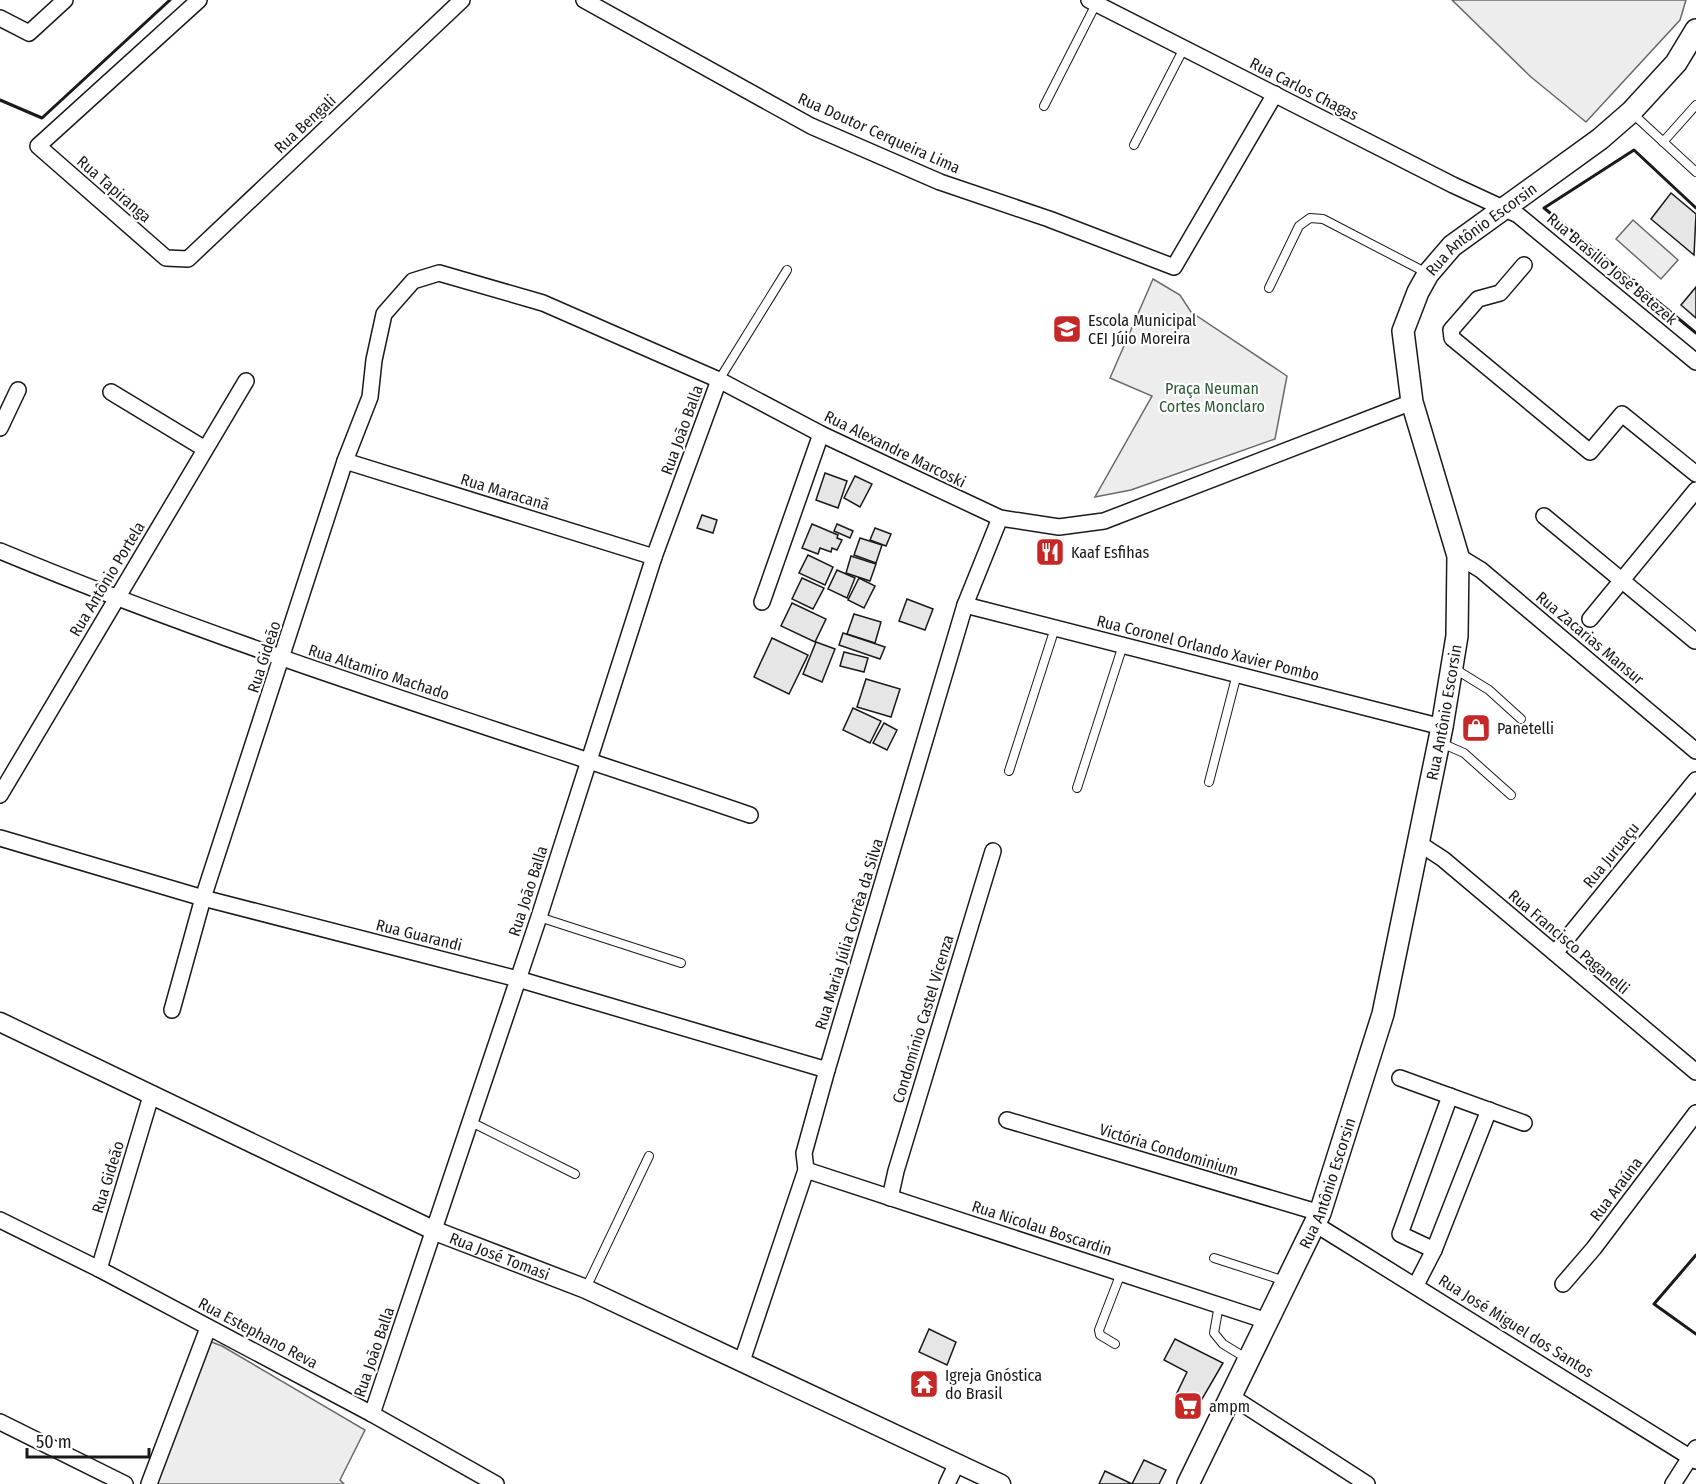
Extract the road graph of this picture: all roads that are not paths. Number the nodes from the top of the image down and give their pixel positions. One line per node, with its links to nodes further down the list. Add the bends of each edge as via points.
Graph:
1 (65, 0): 6 (street, via 29,33)
2 (199, 0): 17 (street, Rua Tapiranga, via 38,146)
3 (462, 0): 17 (street, Rua Bengali, via 188,259)
4 (584, 0): 9 (street, Rua Doutor Cerqueira Lima, via 811,126 940,182 1174,267)
5 (1093, 2): 8 (street, Rua Carlos Chagas); 11 (lane)
6 (0, 18)
7 (1696, 30): 12 (main road, Rua Antônio Escorsin, via 1676,63)
8 (1184, 48): 9 (street, Rua Carlos Chagas); 14 (lane)
9 (1275, 94): 16 (street, Rua Carlos Chagas)
10 (1696, 105): 13 (lane)
11 (1044, 106)
12 (1631, 112): 13 (lane); 16 (main road, Rua Antônio Escorsin, via 1600,139)
13 (1663, 142): 15 (lane)
14 (1134, 145)
15 (1696, 172)
16 (1504, 207): 20 (main road, Rua Antônio Escorsin, via 1452,246); 23 (street, Rua Brasilio José Betezek)
17 (166, 258)
18 (1524, 266): 33 (street, via 1500,293 1478,299 1451,330 1452,338 1590,452 1622,414)
19 (787, 270): 24 (lane)
20 (1428, 274): 21 (lane, via 1323,219 1310,218 1299,226); 28 (main road, Rua Antônio Escorsin, via 1403,331)
21 (1269, 288)
22 (384, 314): 24 (street, Rua Alexandre Marcoski, via 413,281 439,273 543,303); 32 (street, Rua Gideão, via 370,397)
23 (1696, 362)
24 (719, 380): 30 (street, Rua Alexandre Marcoski); 39 (street, Rua João Balla)
25 (246, 381): 31 (street, Rua Antônio Portela)
26 (18, 390): 29 (street)
27 (111, 392): 31 (street)
28 (1412, 402): 36 (street, Rua Alexandre Marcoski, via 1104,521 1059,527); 38 (main road, Rua Antônio Escorsin)
29 (0, 428)
30 (822, 434): 36 (street, Rua Alexandre Marcoski); 42 (street)
31 (205, 449): 41 (street, Rua Antônio Portela)
32 (345, 461): 39 (street, Rua Maracanã); 48 (street, Rua Gideão)
33 (1696, 474)
34 (1696, 490): 40 (street)
35 (1544, 516): 40 (street)
36 (1000, 518): 43 (street, Rua Maria Júlia Corrêa da Silva)
37 (0, 551): 41 (street, Rua Altamiro Machado)
38 (1458, 556): 49 (main road, Rua Antônio Escorsin, via 1457,636); 53 (street, Rua Zacarias Mansur, via 1481,570)
39 (654, 557): 54 (street, Rua João Balla)
40 (1622, 580): 44 (street); 46 (street)
41 (116, 600): 48 (street, Rua Altamiro Machado); 59 (street, Rua Antônio Portela)
42 (762, 602)
43 (965, 605): 45 (street, Rua Coronel Orlando Xavier Pombo); 72 (street, Rua Maria Júlia Corrêa da Silva)
44 (1590, 619)
45 (1055, 628): 47 (street, Rua Coronel Orlando Xavier Pombo); 55 (lane)
46 (1695, 641)
47 (1123, 645): 50 (street, Rua Coronel Orlando Xavier Pombo); 58 (lane)
48 (283, 659): 54 (street, Rua Altamiro Machado); 65 (street, Rua Gideão)
49 (1452, 667): 51 (lane, via 1489,690); 52 (main road, Rua Antônio Escorsin)
50 (1237, 674): 52 (street, Rua Coronel Orlando Xavier Pombo); 57 (lane)
51 (1521, 719)
52 (1441, 735): 60 (lane); 63 (main road, Rua Antônio Escorsin)
53 (1696, 751)
54 (588, 759): 61 (street, Rua Altamiro Machado); 66 (street, Rua João Balla)
55 (1009, 771)
56 (1696, 780): 67 (street, Rua Juruaçu)
57 (1209, 782)
58 (1077, 788)
59 (0, 795)
60 (1511, 795)
61 (750, 815)
62 (0, 838): 65 (street, Rua Guarandi)
63 (1416, 842): 67 (street, Rua Francisco Paganelli, via 1443,859); 86 (main road, Rua Antônio Escorsin, via 1383,1014)
64 (993, 851): 85 (street, Condomínio Castel Vicenza)
65 (203, 898): 69 (street, Rua Guarandi); 70 (street, Rua Gideão)
66 (539, 917): 68 (lane); 69 (street, Rua João Balla)
67 (1555, 953): 73 (street, Rua Francisco Paganelli)
68 (681, 963)
69 (518, 979): 72 (street, Rua Guarandi); 80 (street, Rua João Balla)
70 (172, 1010)
71 (0, 1022): 75 (street, Rua José Tomasi)
72 (827, 1070): 83 (street, Rua Maria Júlia Corrêa da Silva, via 804,1153)
73 (1696, 1072)
74 (1400, 1078): 76 (street)
75 (151, 1096): 88 (street, Rua José Tomasi); 91 (street, Rua Gideão)
76 (1450, 1096): 77 (street); 89 (street, via 1400,1234)
77 (1490, 1110): 81 (street); 89 (street)
78 (1696, 1113): 94 (street, Rua Araúna)
79 (1008, 1120): 86 (street, Victória Condominium, via 1305,1210)
80 (471, 1122): 84 (lane); 88 (street, Rua João Balla)
81 (1524, 1123)
82 (649, 1155): 96 (lane)
83 (806, 1170): 85 (street, Rua Nicolau Boscardin); 102 (street, Rua Maria Júlia Corrêa da Silva)
84 (575, 1173)
85 (890, 1198): 92 (street, Rua Nicolau Boscardin)
86 (1318, 1218): 93 (main road, Rua Antônio Escorsin); 95 (street, Rua José Miguel dos Santos)
87 (0, 1220): 91 (street, Rua Estephano Reva)
88 (435, 1231): 96 (street, Rua José Tomasi); 104 (street, Rua João Balla)
89 (1434, 1250): 95 (street)
90 (1214, 1257): 93 (lane)
91 (99, 1269): 99 (street, Rua Estephano Reva)
92 (1121, 1273): 97 (street, Rua Nicolau Boscardin); 100 (lane, via 1100,1329 1100,1335)
93 (1287, 1281): 98 (main road, Rua Antônio Escorsin)
94 (1563, 1284)
95 (1416, 1285): 106 (street, Rua José Miguel dos Santos)
96 (586, 1289): 102 (street, Rua José Tomasi)
97 (1219, 1305): 98 (street, Rua Nicolau Boscardin); 101 (lane, via 1214,1333 1223,1344)
98 (1267, 1321): 101 (main road, Rua Antônio Escorsin)
99 (208, 1328): 104 (street, Rua Estephano Reva); 109 (street)
100 (1115, 1344)
101 (1247, 1359): 103 (main road, Rua Antônio Escorsin)
102 (742, 1362): 107 (street, Rua José Tomasi)
103 (1229, 1395): 113 (main road, Rua Antônio Escorsin); 114 (street)
104 (372, 1414): 110 (street, Rua Estephano Reva)
105 (0, 1422): 108 (street)
106 (1694, 1456): 115 (street)
107 (957, 1464): 111 (street); 112 (street, Rua José Tomasi)
108 (125, 1484)
109 (149, 1484)
110 (496, 1484)
111 (947, 1484)
112 (1001, 1484)
113 (1188, 1484)
114 (1367, 1484)
115 (1674, 1484)

